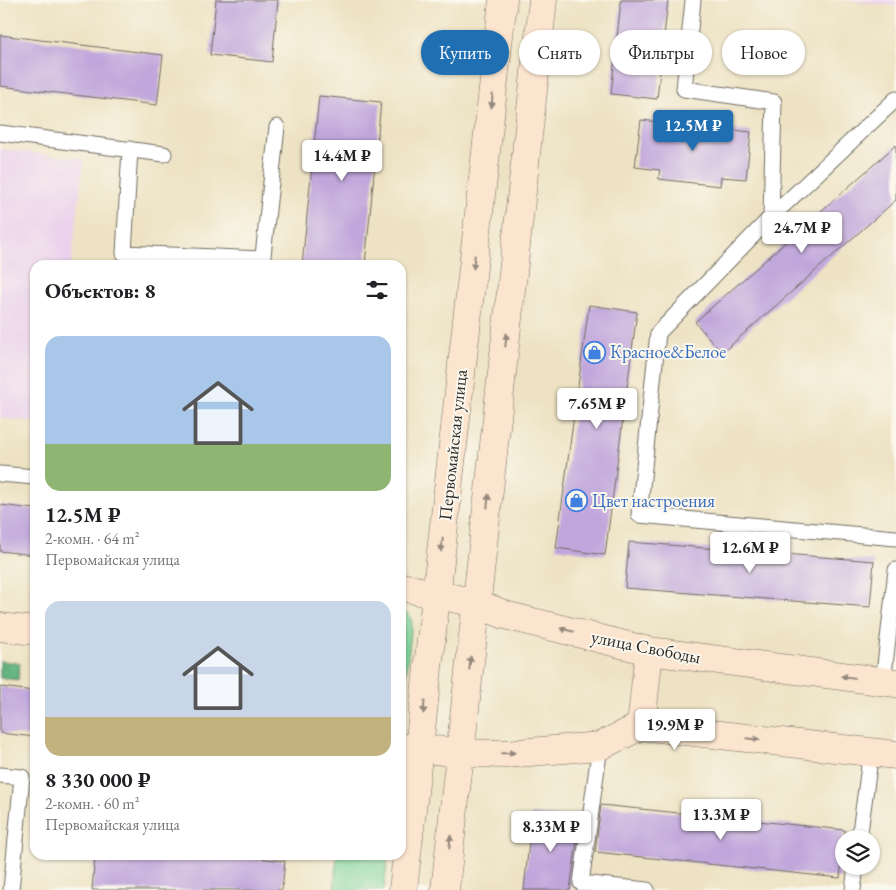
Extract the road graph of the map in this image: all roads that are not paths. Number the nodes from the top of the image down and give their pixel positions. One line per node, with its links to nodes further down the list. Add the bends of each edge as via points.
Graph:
1 (503, 0): 17 (main road, Первомайская улица, one-way to 17)
2 (543, 0): 18 (main road, one-way to 2)
3 (693, 0): 9 (lane, via 684,89 774,102)
4 (896, 99): 9 (lane)
5 (277, 127): 11 (lane)
6 (0, 133): 7 (lane)
7 (130, 149): 8 (lane); 10 (lane, via 124,253)
8 (164, 154)
9 (771, 217): 14 (lane, via 658,332 639,514)
10 (231, 260)
11 (262, 260)
12 (0, 474): 13 (lane)
13 (30, 477)
14 (896, 538)
15 (896, 570): 22 (lane)
16 (406, 588): 17 (main road, улица Свободы)
17 (436, 594): 18 (main road, улица Свободы); 25 (main road, Первомайская улица, one-way to 25)
18 (476, 603): 21 (main road, улица Свободы, one-way to 18, via 505,615); 26 (main road, one-way to 18)
19 (0, 626): 20 (main road)
20 (30, 630)
21 (649, 651): 22 (main road, улица Свободы, one-way to 21); 23 (main road)
22 (890, 682)
23 (641, 726): 24 (main road); 27 (main road, one-way to 27)
24 (600, 746): 26 (main road, one-way to 24, via 506,754); 36 (lane, via 581,883)
25 (410, 748): 26 (main road); 30 (main road, Первомайская улица)
26 (460, 753): 35 (main road, one-way to 26)
27 (883, 754): 29 (lane)
28 (0, 775): 33 (lane, via 22,777)
29 (862, 830)
30 (406, 843)
31 (405, 860): 34 (main road, Первомайская улица)
32 (855, 875): 37 (lane)
33 (11, 890)
34 (404, 890)
35 (445, 890)
36 (647, 890)
37 (853, 890)

